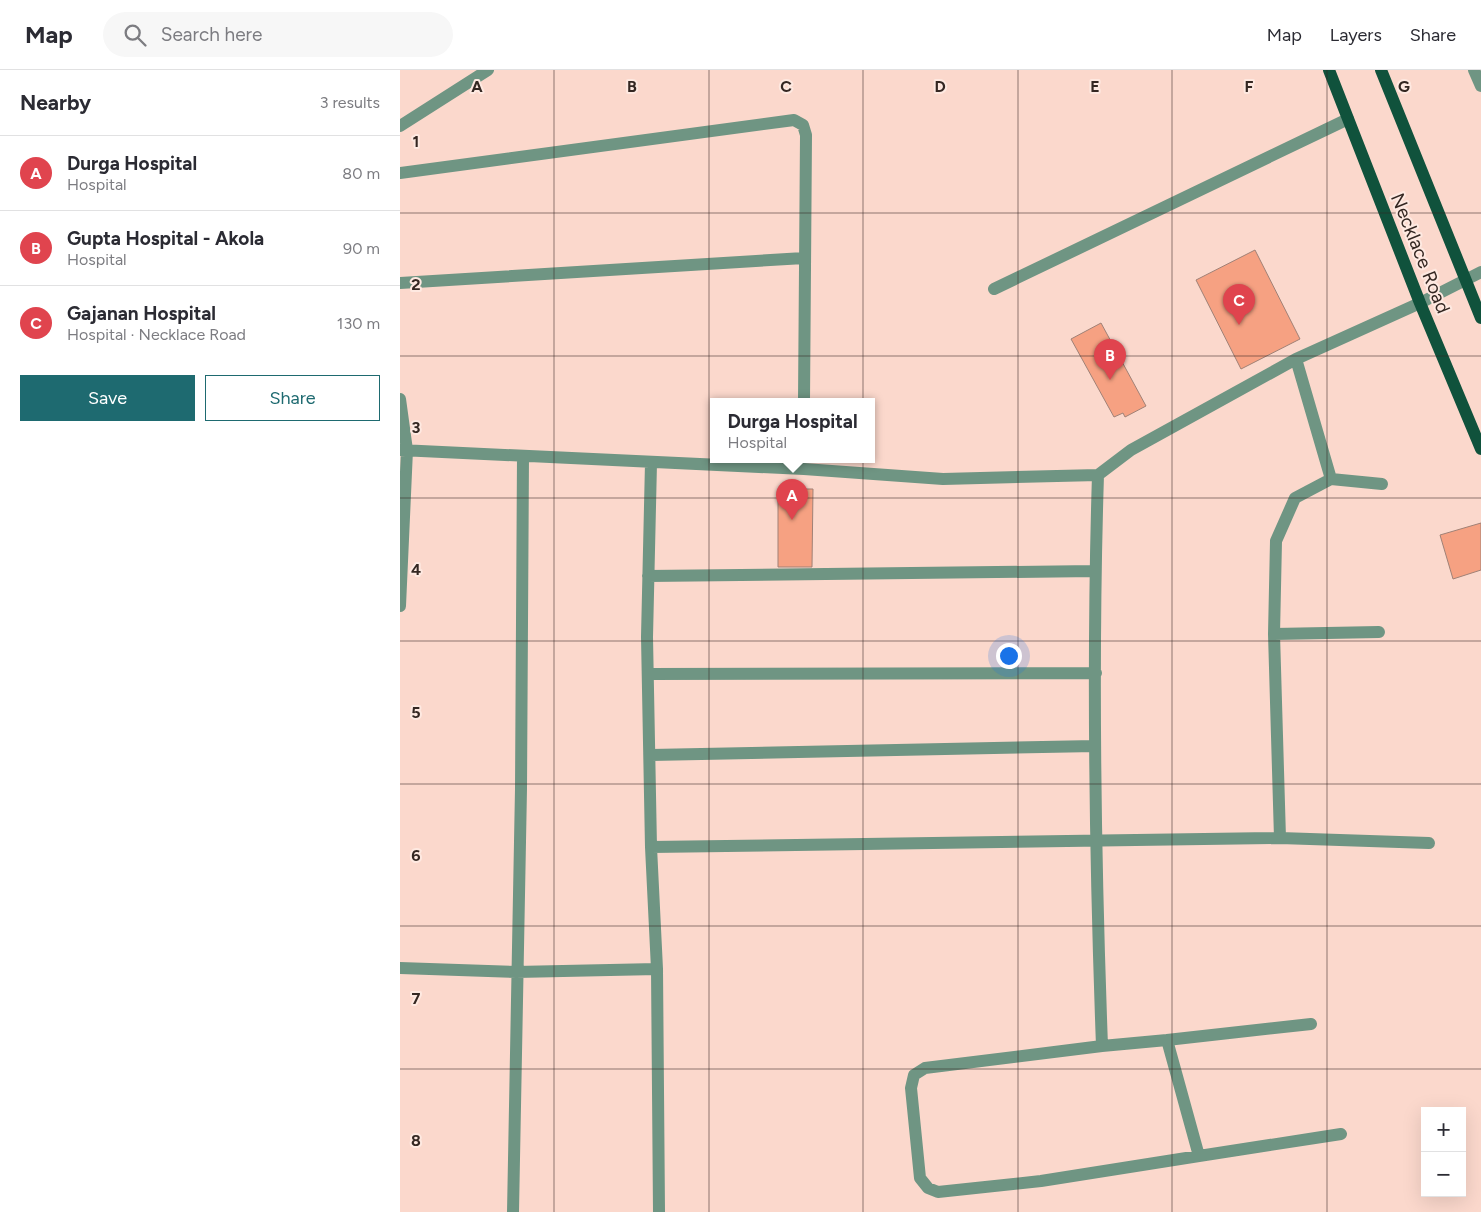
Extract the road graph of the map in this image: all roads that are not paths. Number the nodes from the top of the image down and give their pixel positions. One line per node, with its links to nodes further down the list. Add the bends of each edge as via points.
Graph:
1 (488, 70): 5 (street)
2 (1329, 70): 4 (main road, Necklace Road)
3 (1381, 70): 9 (main road, Necklace Road)
4 (1348, 119): 11 (street); 12 (main road, Necklace Road)
5 (400, 126)
6 (400, 173): 7 (street, via 794,120 802,125 806,135)
7 (804, 258): 10 (street); 15 (street)
8 (1481, 272): 9 (street)
9 (1465, 280): 12 (street); 13 (main road, Necklace Road)
10 (400, 284)
11 (994, 289)
12 (1420, 303): 14 (street); 17 (main road, Necklace Road)
13 (1481, 318)
14 (1296, 359): 22 (street, via 1131,450); 23 (street)
15 (804, 398)
16 (400, 399): 18 (street)
17 (1481, 449)
18 (403, 450): 19 (street); 27 (street)
19 (523, 456): 20 (street); 40 (street, via 521,789)
20 (651, 463): 21 (street); 26 (street)
21 (804, 464): 22 (street, via 943,480)
22 (1098, 475): 25 (street)
23 (1331, 479): 24 (street); 29 (street, via 1295,498 1276,541)
24 (1382, 484)
25 (1095, 571): 26 (street); 30 (street)
26 (648, 576): 31 (street)
27 (400, 606)
28 (1379, 632): 29 (street)
29 (1274, 634): 34 (street)
30 (1096, 673): 31 (street); 32 (street)
31 (648, 674): 33 (street)
32 (1095, 746): 33 (street); 35 (street)
33 (651, 755): 37 (street)
34 (1280, 838): 35 (street); 36 (street)
35 (1094, 840): 37 (street); 43 (street)
36 (1429, 843)
37 (651, 847): 39 (street)
38 (400, 968): 40 (street)
39 (657, 969): 40 (street); 47 (street)
40 (516, 972): 46 (street)
41 (1311, 1024): 42 (street)
42 (1166, 1040): 43 (street); 45 (street)
43 (1102, 1046): 45 (street, via 925,1068 914,1075 911,1088 920,1178 928,1188 938,1192 1041,1181)
44 (1341, 1134): 45 (street)
45 (1199, 1156)
46 (513, 1212)
47 (659, 1212)

